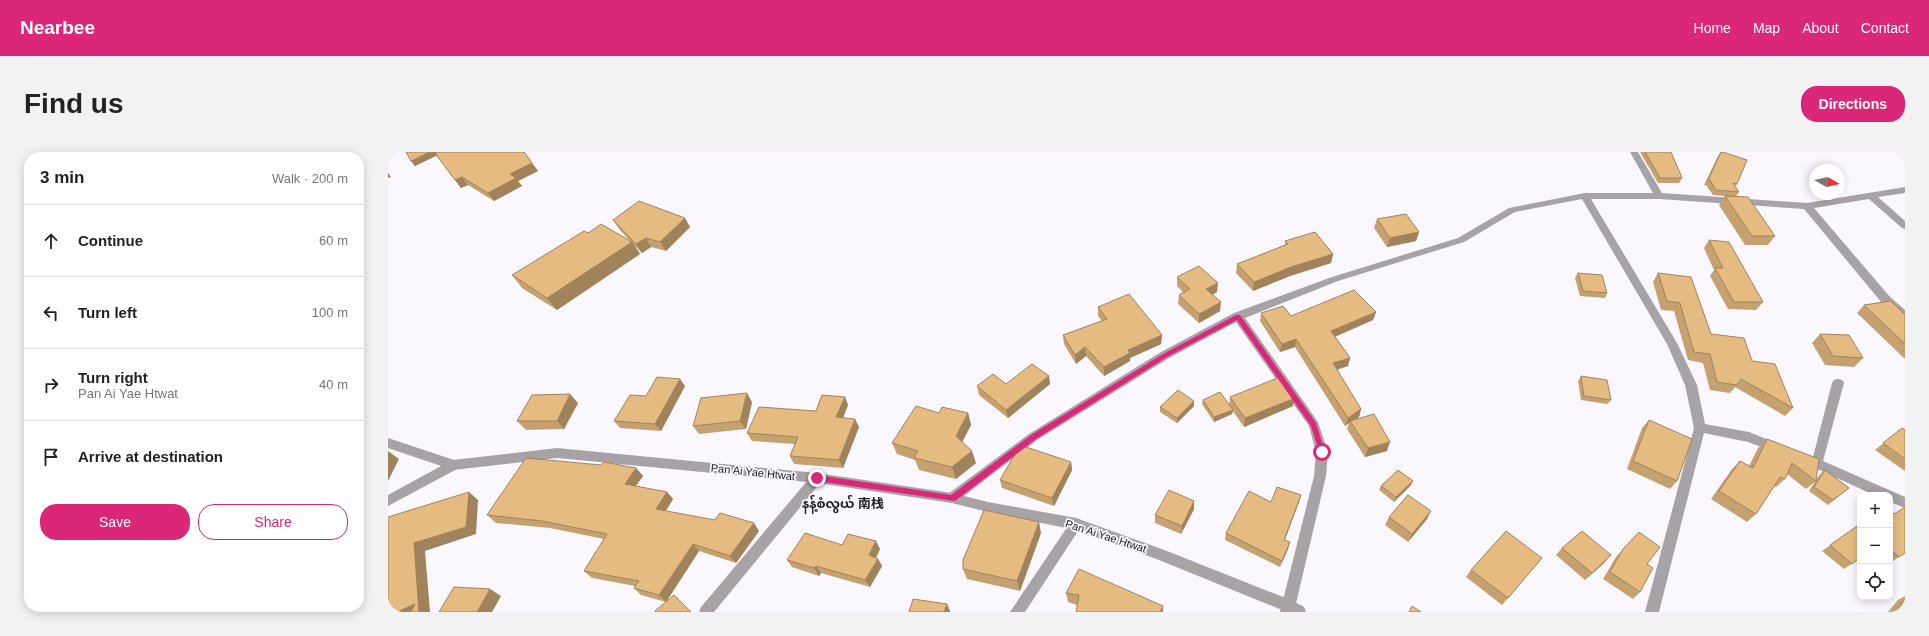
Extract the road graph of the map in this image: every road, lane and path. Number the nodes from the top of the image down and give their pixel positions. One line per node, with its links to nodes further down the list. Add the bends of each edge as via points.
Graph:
1 (1634, 152): 4 (street)
2 (1905, 190): 5 (street)
3 (1585, 196): 4 (street); 8 (street, via 1512,210 1462,240 1335,279); 11 (street, via 1672,344 1691,385)
4 (1659, 196): 6 (street)
5 (1871, 196): 6 (street); 7 (street)
6 (1807, 206): 9 (street, via 1886,300)
7 (1905, 226)
8 (1238, 316): 18 (street, via 1165,355 1033,437); 22 (street, via 1314,425 1322,452 1320,476)
9 (1905, 316)
10 (1838, 383): 13 (street)
11 (1700, 428): 13 (street, via 1749,437); 25 (street)
12 (388, 443): 14 (street)
13 (1817, 463): 16 (street)
14 (453, 465): 15 (street, Pan Ai Yae Htwat, via 557,453); 19 (street, Pan Ai Yae Htwat)
15 (817, 478): 18 (street, Pan Ai Yae Htwat); 23 (street)
16 (1880, 492)
17 (1893, 497): 20 (street)
18 (952, 498): 21 (street, Pan Ai Yae Htwat)
19 (388, 501)
20 (1905, 503)
21 (1076, 524): 22 (street, Pan Ai Yae Htwat, via 1162,554); 24 (street)
22 (1291, 610)
23 (706, 612)
24 (1017, 612)
25 (1652, 612)

